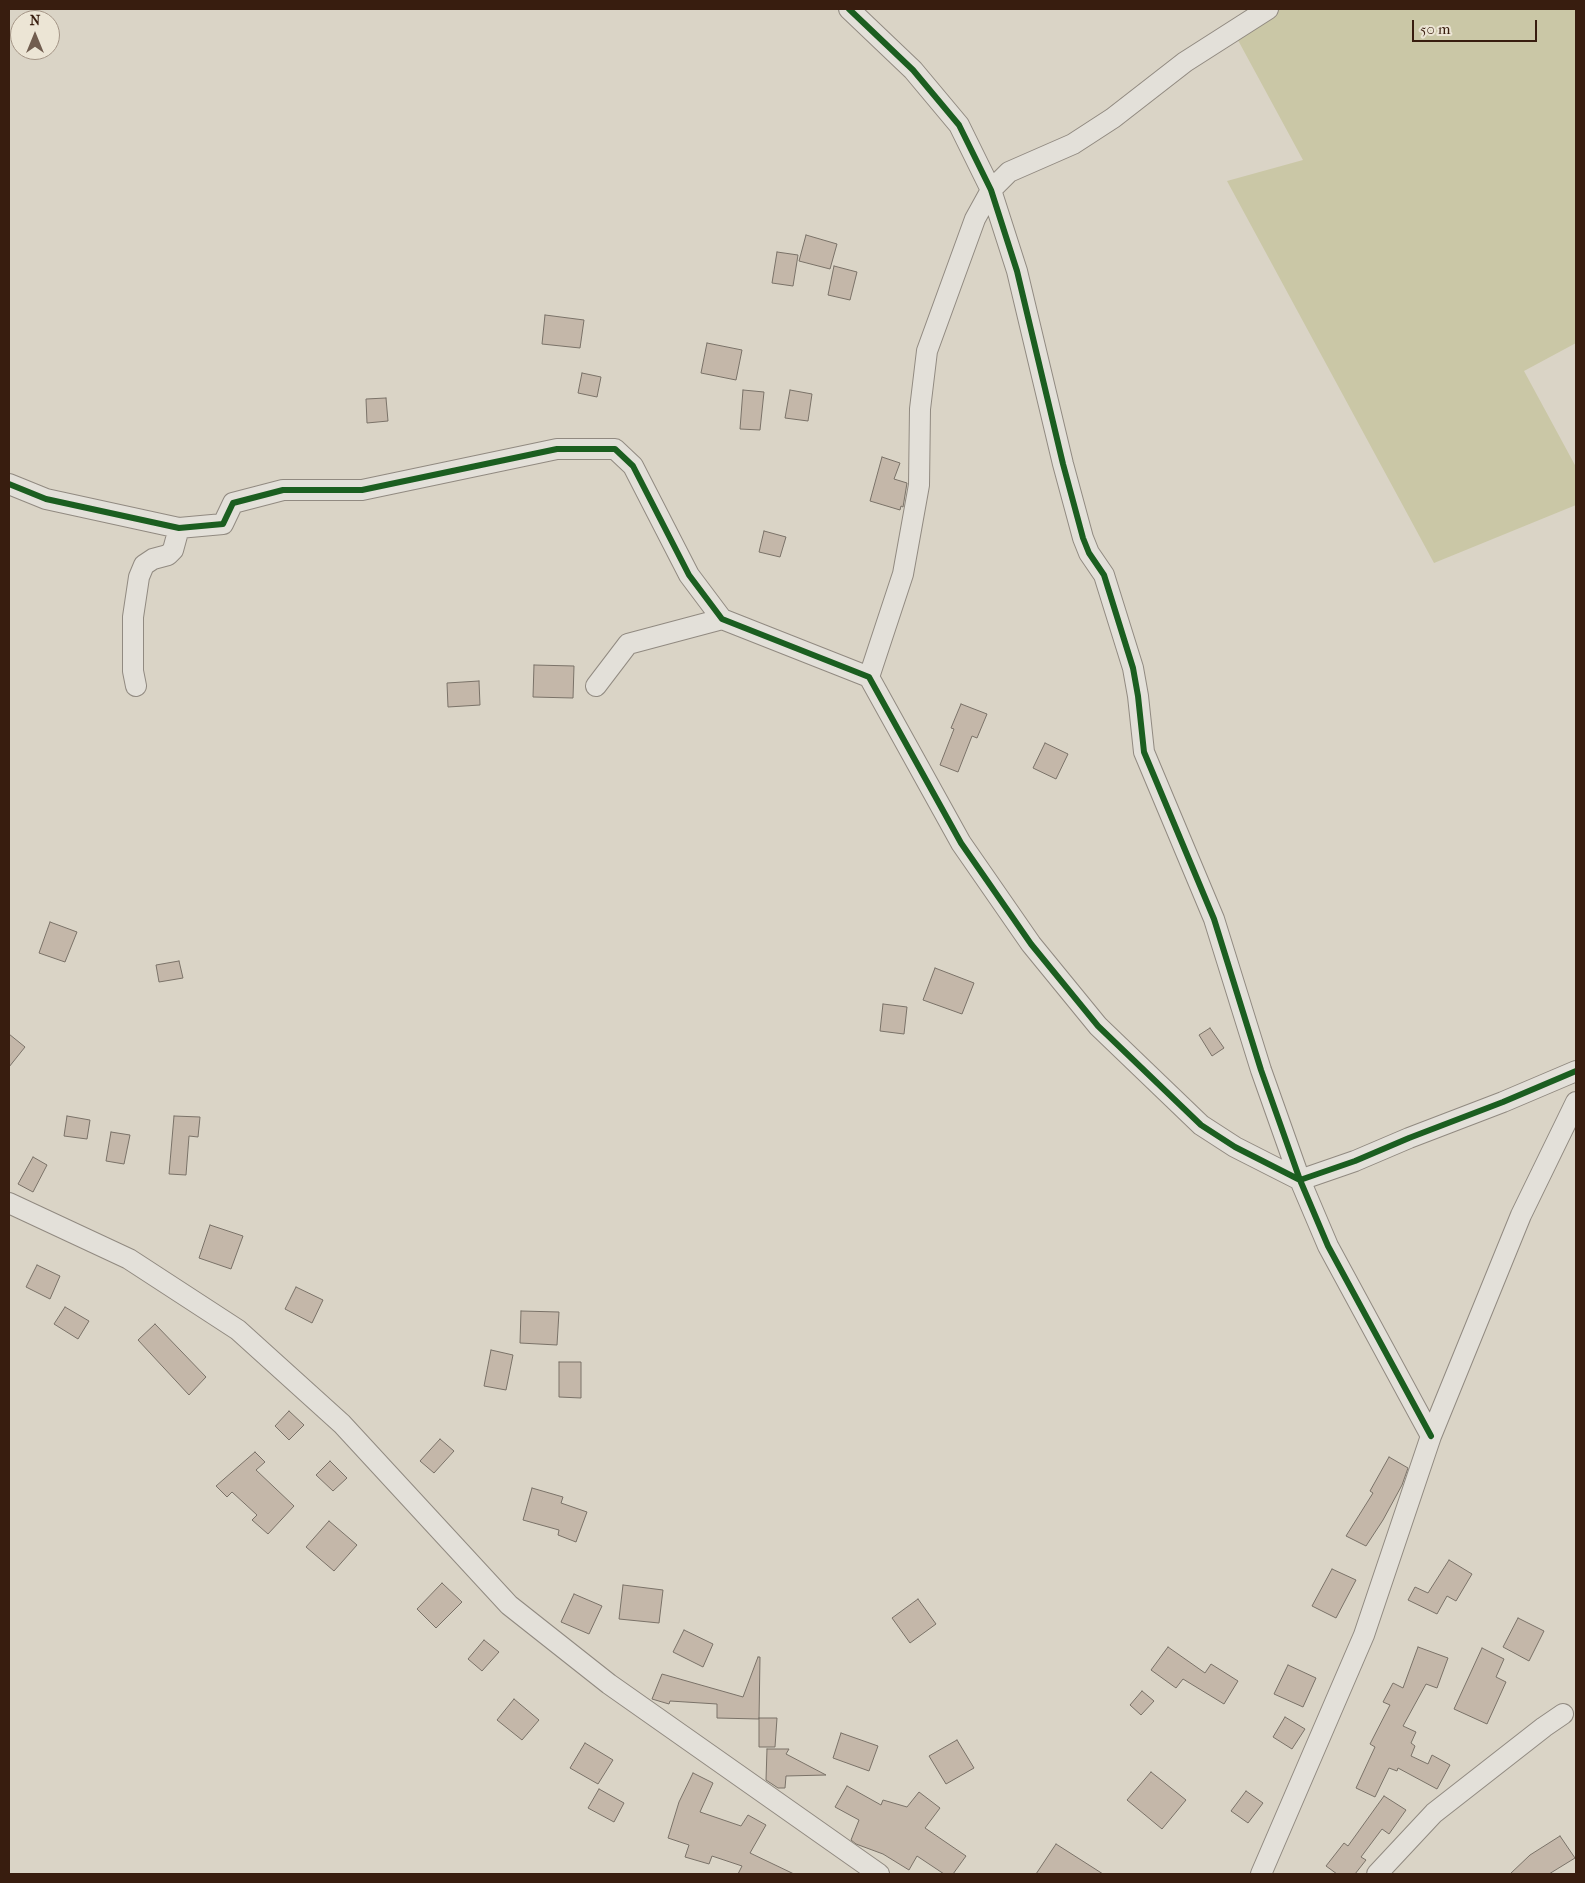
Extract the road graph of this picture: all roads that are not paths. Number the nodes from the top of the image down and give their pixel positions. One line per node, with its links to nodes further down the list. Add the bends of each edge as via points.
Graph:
1 (849, 9): 3 (street, via 913,70 959,125)
2 (1268, 9): 4 (street, via 1185,62 1113,118 1073,144)
3 (981, 170): 4 (street); 5 (street)
4 (1009, 172): 5 (street)
5 (991, 190): 9 (street, via 975,219 927,351 920,409 919,485 904,574); 14 (street, via 1017,271 1083,538 1104,575 1133,668 1144,752 1214,919 1261,1070)
6 (9, 484): 7 (street, via 46,499)
7 (179, 528): 8 (street, via 223,524 233,503 283,490 362,490 557,449 615,449 633,466 689,575); 10 (street, via 173,550 144,565 139,577 133,617)
8 (722, 619): 9 (street); 11 (street, via 628,644)
9 (869, 677): 14 (street, via 961,843 1031,944 1098,1026 1201,1125 1235,1147)
10 (136, 686)
11 (596, 686)
12 (1576, 1072): 14 (street)
13 (1576, 1102): 16 (street, via 1521,1215)
14 (1300, 1180): 16 (street, via 1328,1246)
15 (9, 1203): 18 (street, via 129,1259 238,1330 342,1424 510,1605 609,1684)
16 (1431, 1436): 19 (street, via 1364,1635)
17 (1563, 1714): 20 (street, via 1434,1814)
18 (879, 1874)
19 (1261, 1874)
20 (1377, 1874)

